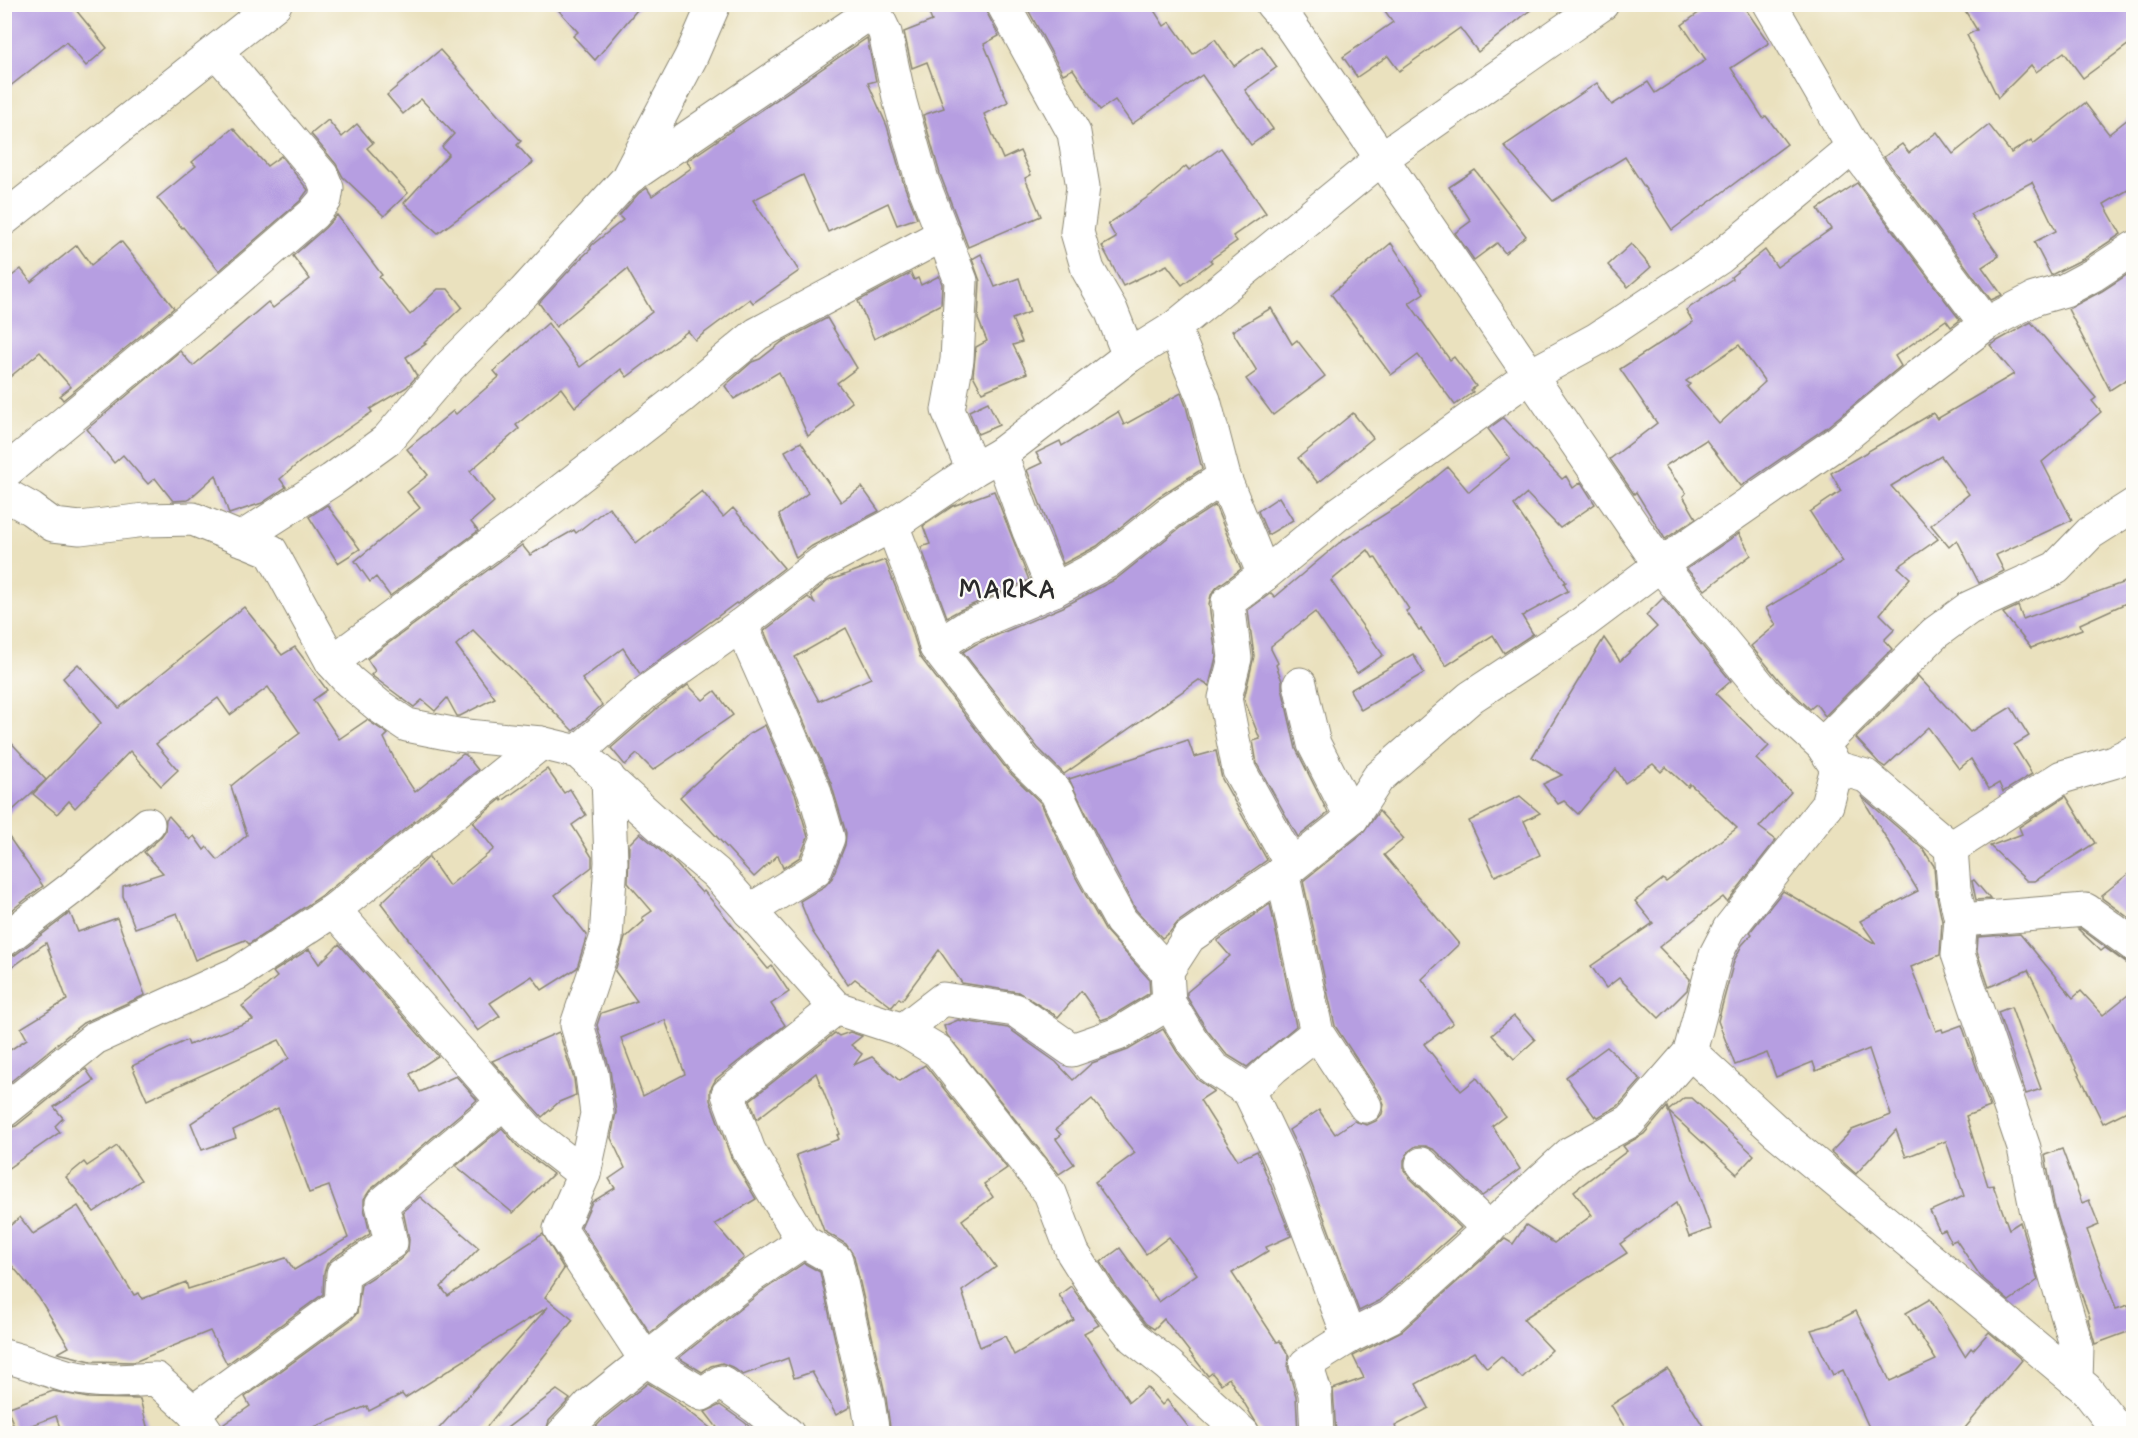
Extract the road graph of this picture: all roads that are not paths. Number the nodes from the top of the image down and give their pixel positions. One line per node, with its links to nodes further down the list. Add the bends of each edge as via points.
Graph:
1 (275, 4): 7 (street)
2 (714, 4): 10 (street)
3 (1003, 4): 16 (street, via 1074,133 1083,187 1077,232 1088,270 1111,310)
4 (1272, 4): 9 (street)
5 (1602, 4): 9 (street)
6 (1770, 4): 8 (street)
7 (217, 51): 11 (street); 20 (street, via 322,176 327,189 325,200 231,285)
8 (1853, 147): 14 (street); 17 (street, via 1719,258 1597,339)
9 (1382, 158): 15 (street); 17 (street)
10 (627, 179): 12 (street, via 874,10 885,33 922,180); 25 (street, via 449,367 387,440)
11 (4, 219)
12 (944, 234): 19 (street, via 961,281 957,360 948,410); 31 (street, via 757,334 521,522)
13 (2133, 248): 14 (street, via 2065,290 2034,299)
14 (1986, 324): 26 (street, via 1838,442)
15 (1174, 328): 16 (street); 21 (street, via 1204,400)
16 (1129, 356): 18 (street)
17 (1531, 375): 26 (street); 27 (street, via 1337,515)
18 (1001, 454): 19 (street); 28 (street)
19 (973, 470): 24 (street)
20 (4, 473)
21 (1224, 477): 27 (street); 28 (street, via 1170,512 1107,562)
22 (4, 494): 25 (street, via 53,525 80,528 145,519 193,519)
23 (2133, 506): 36 (street, via 2090,533 2056,568 1969,608 1935,633)
24 (892, 525): 29 (street, via 821,563); 30 (street)
25 (240, 538): 31 (street, via 271,551)
26 (1660, 565): 36 (street, via 1766,694); 38 (street, via 1576,628 1471,697 1377,778)
27 (1264, 575): 41 (street, via 1227,602 1235,658 1225,698 1239,770)
28 (1054, 590): 30 (street, via 967,627)
29 (741, 626): 34 (street, via 645,693); 43 (street, via 814,790 828,838 816,870)
30 (936, 647): 47 (street, via 1024,760 1056,792 1121,921)
31 (332, 662): 33 (street, via 349,681 407,725 458,735)
32 (1300, 684): 38 (street, via 1314,744)
33 (541, 743): 34 (street); 42 (street)
34 (578, 752): 37 (street)
35 (2133, 752): 40 (street, via 2062,777)
36 (1829, 757): 40 (street, via 1866,776); 52 (street, via 1827,805 1729,929 1716,954)
37 (608, 777): 43 (street, via 716,873); 58 (street, via 611,862 606,939 577,1025 597,1114)
38 (1352, 818): 41 (street)
39 (148, 825): 45 (street)
40 (1951, 849): 44 (street)
41 (1287, 869): 47 (street, via 1189,938); 51 (street)
42 (334, 910): 54 (street); 56 (street, via 238,973 95,1038)
43 (749, 911): 49 (street)
44 (1961, 920): 46 (street, via 2086,910); 64 (street, via 1958,954 2024,1148 2036,1208 2077,1348)
45 (4, 940)
46 (2133, 945)
47 (1167, 971): 48 (street)
48 (1169, 1003): 50 (street, via 1118,1034 1072,1050 1015,1010 943,999); 53 (street, via 1213,1068)
49 (836, 1008): 50 (street); 60 (street, via 728,1094 749,1151)
50 (903, 1030): 69 (street, via 938,1051 1050,1193 1073,1253 1132,1337)
51 (1317, 1033): 53 (street); 55 (street)
52 (1690, 1052): 59 (street, via 1629,1121 1570,1153); 64 (street, via 1777,1132)
53 (1249, 1091): 61 (street, via 1282,1160)
54 (503, 1103): 58 (street, via 531,1133); 65 (street, via 382,1204 391,1243 343,1274 341,1304)
55 (1365, 1106)
56 (4, 1111)
57 (1422, 1164): 59 (street)
58 (584, 1174): 63 (street, via 560,1229)
59 (1489, 1229): 61 (street, via 1390,1317)
60 (803, 1241): 63 (street, via 750,1277); 68 (street, via 836,1260)
61 (1349, 1337): 70 (street, via 1306,1364 1315,1393)
62 (4, 1356): 65 (street, via 68,1376 115,1382 156,1379)
63 (646, 1360): 66 (street, via 590,1405); 67 (street, via 702,1394 721,1382)
64 (2076, 1381): 71 (street)
65 (201, 1423)
66 (562, 1434)
67 (788, 1434)
68 (873, 1434)
69 (1243, 1434)
70 (1317, 1434)
71 (2121, 1434)

